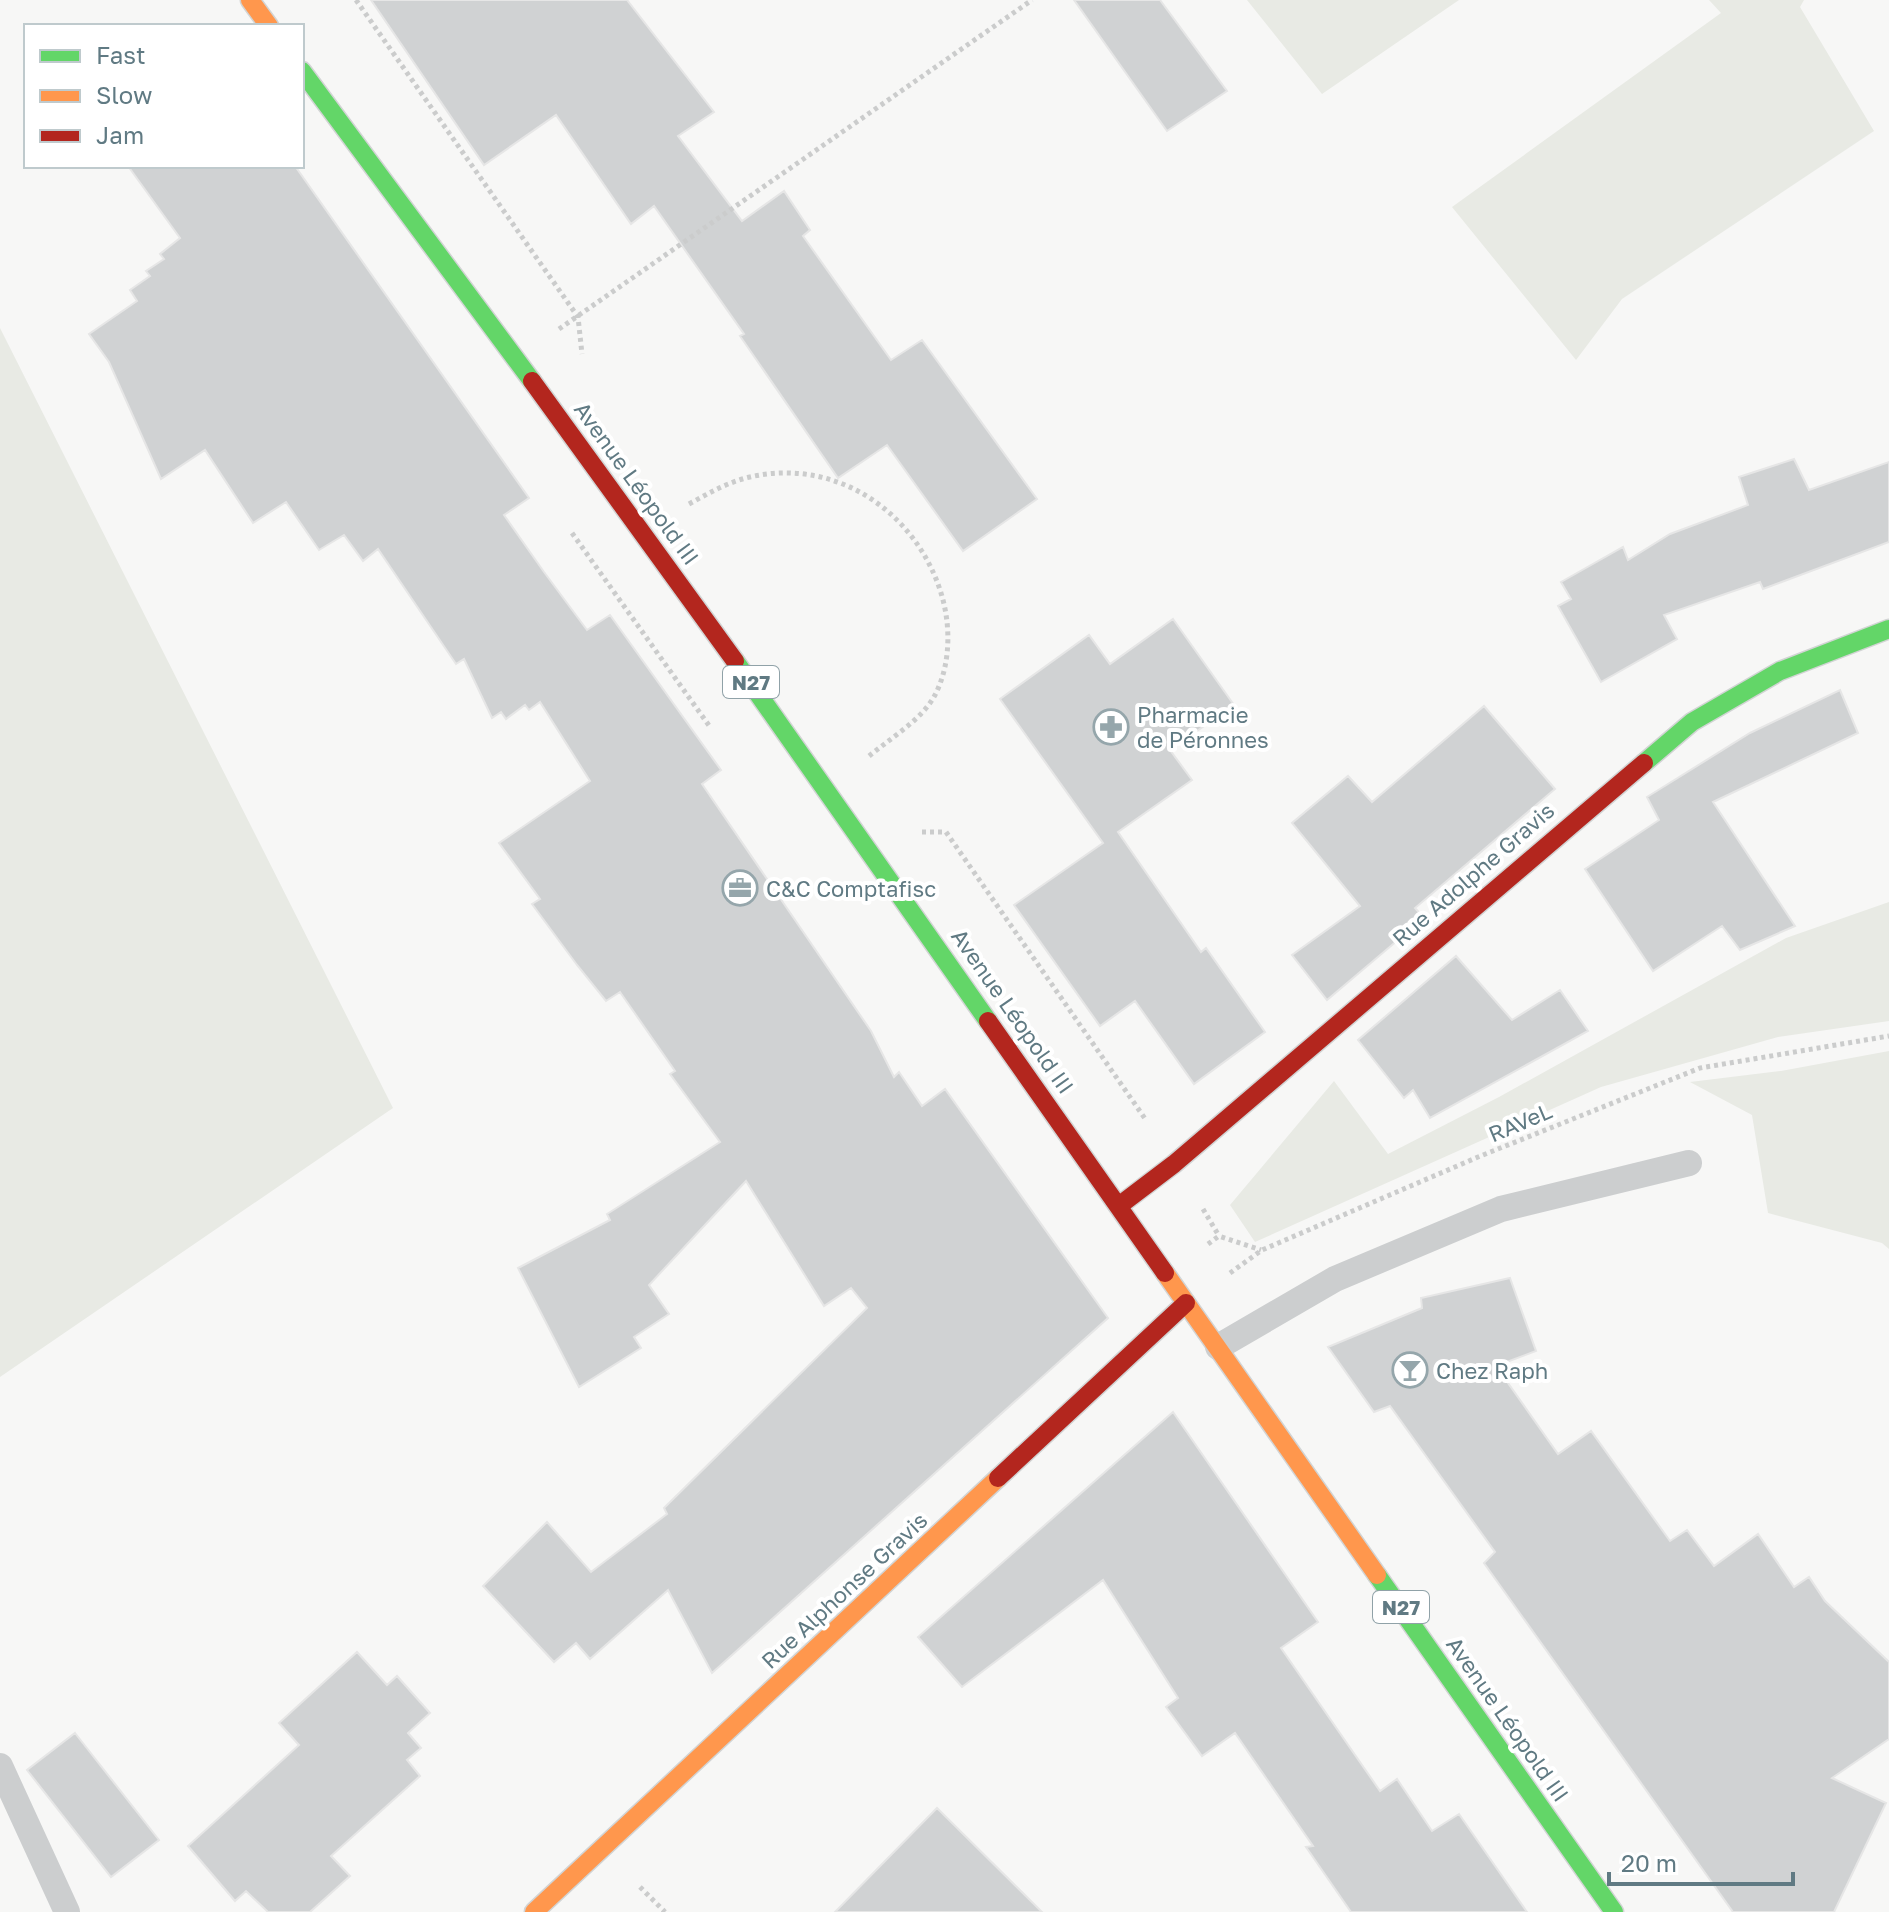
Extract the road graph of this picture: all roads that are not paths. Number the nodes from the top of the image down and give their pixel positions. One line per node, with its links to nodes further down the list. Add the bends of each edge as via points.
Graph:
1 (250, 0): 2 (main road)
2 (268, 24)
3 (304, 74): 6 (main road, Avenue Léopold III / N27, via 648,537)
4 (1889, 629): 6 (main road, Rue Adolphe Gravis, via 1780,671 1692,722)
5 (1689, 1163): 8 (lane, via 1501,1209 1335,1279)
6 (1120, 1205): 7 (main road, Avenue Léopold III / N27)
7 (1186, 1303): 8 (main road, Avenue Léopold III / N27); 11 (main road, Rue Alphonse Gravis)
8 (1218, 1347): 12 (main road, Avenue Léopold III / N27)
9 (0, 1766): 10 (lane)
10 (67, 1912)
11 (534, 1912)
12 (1614, 1912)

